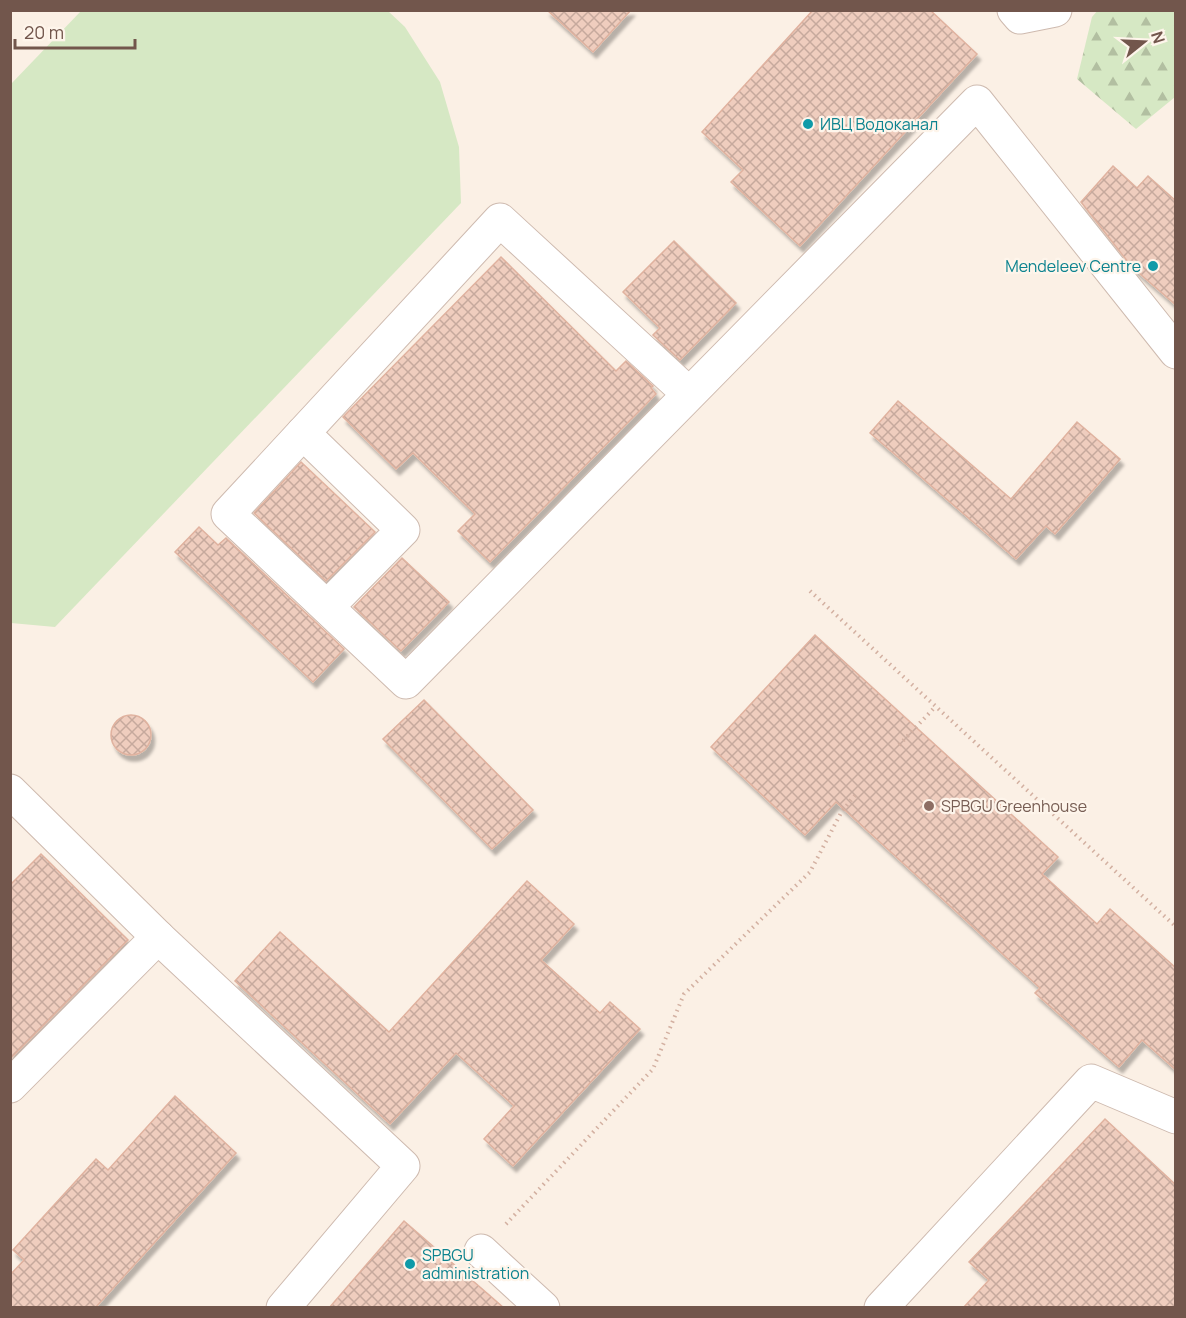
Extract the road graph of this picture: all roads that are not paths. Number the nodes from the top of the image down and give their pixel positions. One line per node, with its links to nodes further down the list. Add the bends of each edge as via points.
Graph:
1 (1014, 10): 2 (lane, via 1020,17)
2 (1054, 10)
3 (1176, 351): 4 (lane, via 977,102)
4 (689, 394): 5 (lane, via 500,220); 6 (lane, via 406,682)
5 (303, 433): 6 (lane, via 228,514); 6 (lane, via 403,530)
6 (327, 607)
7 (15, 805): 8 (lane)
8 (158, 937): 9 (lane); 12 (lane, via 403,1166)
9 (10, 1086)
10 (1176, 1118): 14 (lane, via 1091,1080)
11 (481, 1251): 13 (lane)
12 (283, 1308)
13 (543, 1308)
14 (881, 1308)

